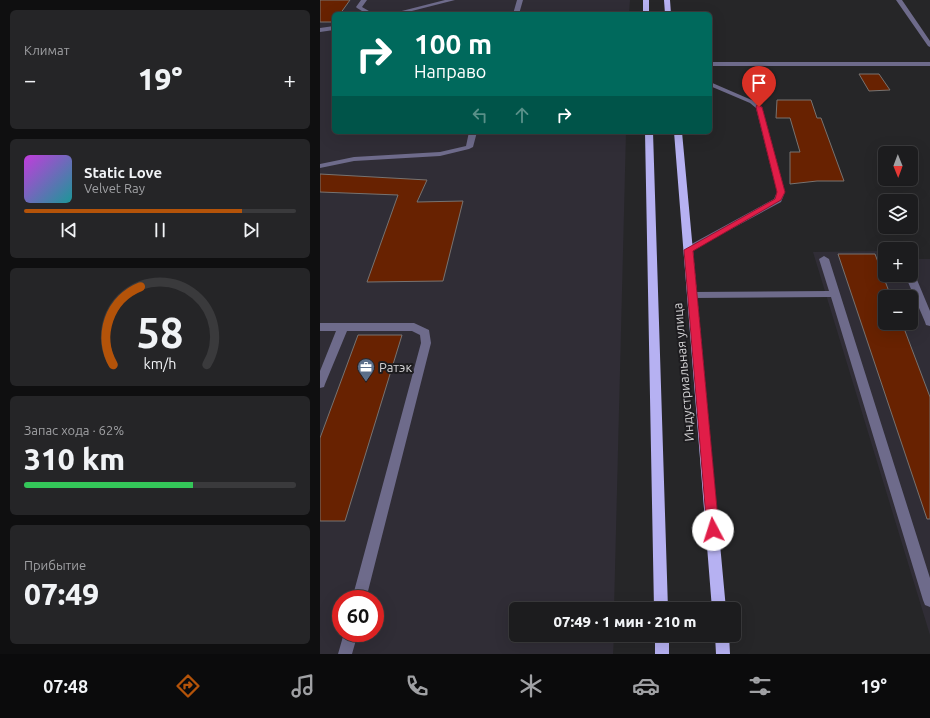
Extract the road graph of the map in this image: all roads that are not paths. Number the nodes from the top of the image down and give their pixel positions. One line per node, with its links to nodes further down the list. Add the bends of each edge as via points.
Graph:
1 (364, 0): 7 (lane)
2 (452, 0): 10 (lane)
3 (520, 0): 11 (lane)
4 (646, 0): 12 (main road)
5 (667, 0): 13 (main road)
6 (899, 0): 16 (lane)
7 (359, 7): 8 (lane); 9 (lane)
8 (355, 12)
9 (368, 12)
10 (401, 12)
11 (517, 12)
12 (646, 12)
13 (668, 12)
14 (332, 28): 15 (lane)
15 (320, 30)
16 (930, 45)
17 (712, 64): 18 (lane)
18 (930, 64)
19 (712, 85): 24 (lane, via 759,107 781,192 778,200)
20 (472, 134): 23 (lane, via 468,147 454,152 354,159)
21 (649, 134): 35 (main road, Индустриальная улица)
22 (678, 134): 24 (main road, Индустриальная улица)
23 (320, 166)
24 (688, 250): 28 (main road, Индустриальная улица)
25 (824, 259): 27 (lane)
26 (913, 282): 29 (lane)
27 (835, 294): 28 (lane); 34 (lane)
28 (692, 295): 36 (main road, Индустриальная улица)
29 (930, 322)
30 (320, 327): 31 (lane)
31 (343, 327): 32 (lane); 33 (lane, via 414,327 425,333 426,343)
32 (320, 384)
33 (361, 590)
34 (930, 600)
35 (661, 602)
36 (719, 602)
37 (348, 642): 40 (lane)
38 (662, 642): 41 (main road)
39 (722, 642): 42 (main road)
40 (345, 654)
41 (662, 654)
42 (723, 654)

